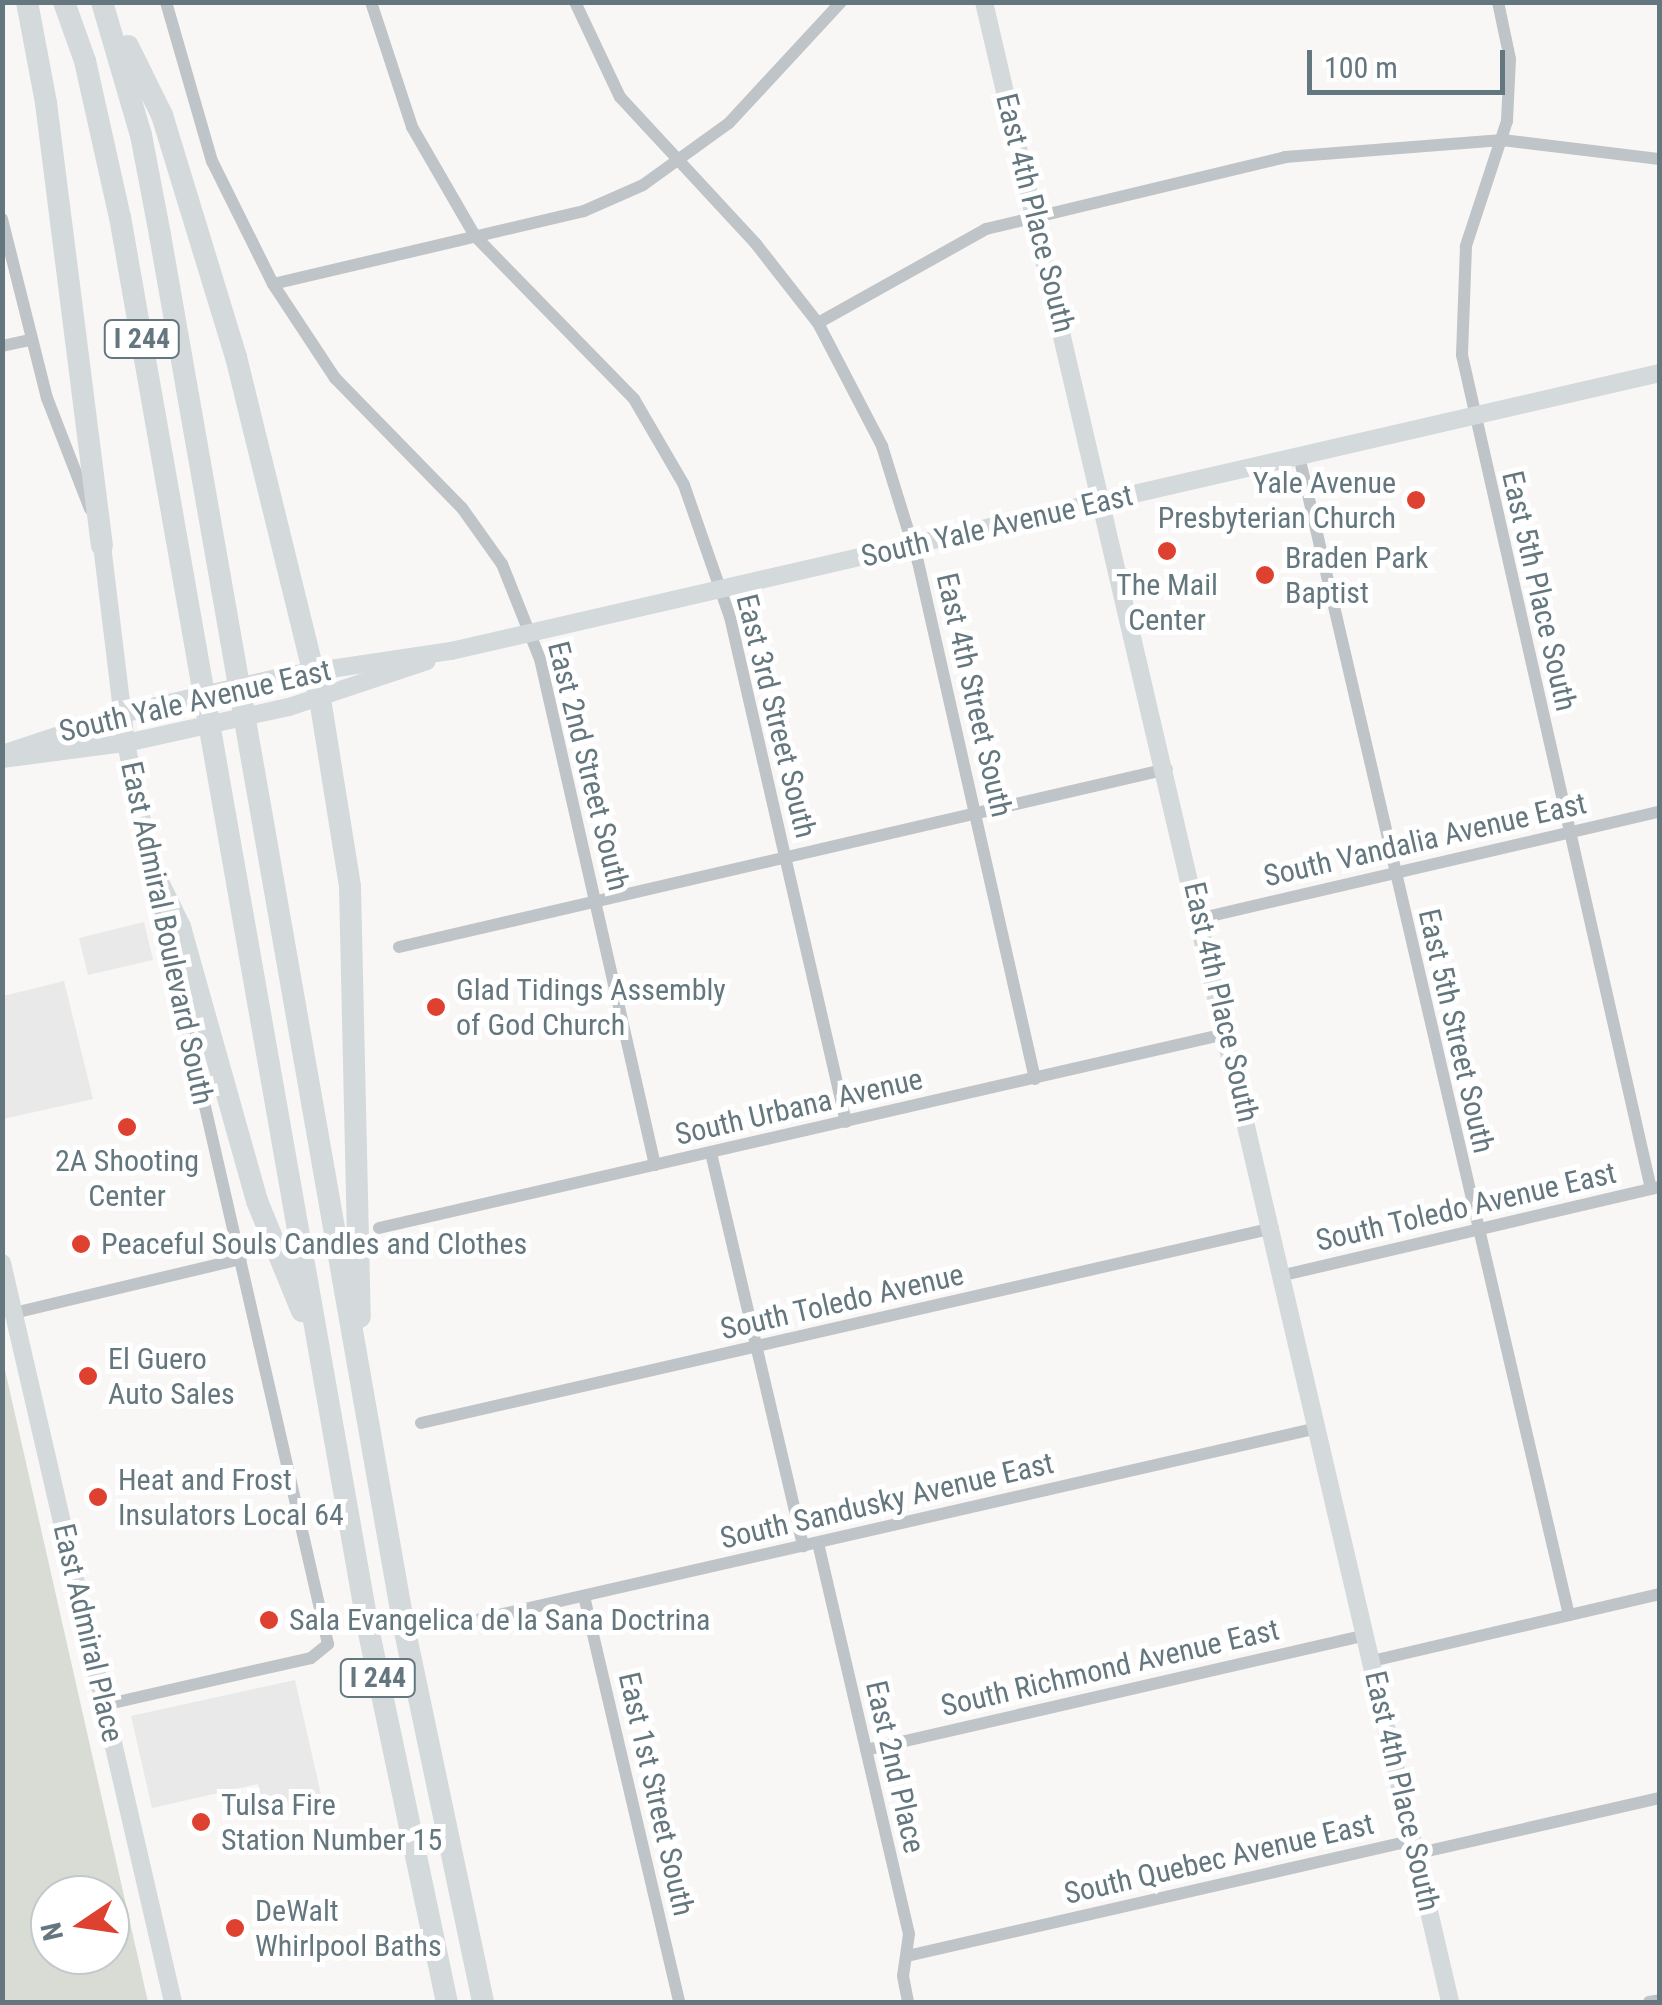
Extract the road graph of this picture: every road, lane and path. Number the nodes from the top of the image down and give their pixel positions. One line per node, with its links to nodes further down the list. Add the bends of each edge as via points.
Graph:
1 (27, 2): 24 (highway, via 46,103)
2 (64, 2): 58 (highway, I 244, via 90,80 120,217)
3 (104, 2): 29 (highway, via 162,115 255,424); 59 (highway, I 244, via 154,202)
4 (166, 2): 16 (street, East 2nd Street South, via 212,161)
5 (371, 2): 15 (street, East 3rd Street South, via 412,127)
6 (575, 2): 12 (street, East 4th Street South, via 620,96)
7 (841, 2): 12 (street, via 728,123)
8 (984, 2): 13 (main road, East 4th Place South)
9 (1498, 2): 10 (street, East 5th Place South, via 1510,59)
10 (1502, 140): 11 (street); 13 (street, via 1284,157); 21 (street, East 5th Place South, via 1474,213 1460,290)
11 (1660, 159)
12 (678, 164): 15 (street, via 584,211); 17 (street, East 4th Street South, via 756,244)
13 (1035, 214): 17 (street, via 950,245); 23 (main road, East 4th Place South)
14 (2, 219): 18 (street, East Admiral Boulevard South)
15 (475, 236): 16 (street); 26 (street, East 3rd Street South, via 634,400 684,485)
16 (272, 284): 27 (street, East 2nd Street South, via 335,378 483,534)
17 (818, 323): 25 (street, East 4th Street South, via 882,446)
18 (30, 340): 19 (street); 24 (street, East Admiral Boulevard South)
19 (2, 346)
20 (1660, 373): 21 (main road, South Yale Avenue East)
21 (1473, 416): 22 (main road, South Yale Avenue East); 37 (street, East 5th Place South)
22 (1299, 456): 23 (main road, South Yale Avenue East); 40 (street, East 5th Street South)
23 (1104, 501): 25 (main road, South Yale Avenue East); 34 (main road, East 4th Place South)
24 (102, 545): 31 (main road, East Admiral Boulevard South)
25 (912, 545): 26 (main road, South Yale Avenue East); 36 (street, East 4th Street South)
26 (719, 590): 27 (main road, South Yale Avenue East); 38 (street, East 3rd Street South)
27 (528, 634): 28 (main road, South Yale Avenue East); 41 (street, East 2nd Street South, via 540,659)
28 (451, 651): 29 (main road, South Yale Avenue East); 30 (main road, South Yale Avenue East)
29 (314, 669): 30 (highway); 31 (main road, South Yale Avenue East)
30 (320, 699): 32 (main road, South Yale Avenue East); 59 (highway, via 350,886)
31 (122, 714): 32 (main road, East Admiral Boulevard South); 33 (main road, South Yale Avenue East)
32 (126, 743): 33 (main road, South Yale Avenue East); 39 (main road, East Admiral Boulevard South)
33 (2, 756)
34 (1167, 770): 36 (street); 42 (main road, East 4th Place South)
35 (1660, 812): 37 (street, South Vandalia Avenue East)
36 (976, 814): 38 (street); 45 (street, East 4th Street South)
37 (1568, 832): 40 (street, South Vandalia Avenue East); 49 (street, East 5th Place South)
38 (785, 857): 41 (street); 46 (street, East 3rd Street South)
39 (152, 870): 53 (street, East Admiral Boulevard South); 58 (highway, via 180,927 258,1201)
40 (1394, 873): 42 (street, South Vandalia Avenue East); 52 (street, East 5th Street South)
41 (596, 900): 43 (street); 48 (street, East 2nd Street South)
42 (1202, 918): 44 (main road, East 4th Place South)
43 (399, 947)
44 (1229, 1033): 45 (street, South Urbana Avenue); 51 (main road, East 4th Place South)
45 (1035, 1079): 46 (street, South Urbana Avenue)
46 (846, 1122): 47 (street, South Urbana Avenue)
47 (711, 1153): 48 (street, South Urbana Avenue); 57 (street)
48 (655, 1165): 50 (street, South Urbana Avenue)
49 (1655, 1188): 52 (street, South Toledo Avenue East)
50 (379, 1228)
51 (1273, 1228): 55 (main road, East 4th Place South); 57 (street, South Toledo Avenue)
52 (1478, 1230): 55 (street, South Toledo Avenue East); 66 (street, East 5th Street South)
53 (242, 1259): 56 (street); 70 (street, East Admiral Boulevard South, via 301,1507 325,1650)
54 (2, 1263): 56 (main road, East Admiral Place)
55 (1284, 1275): 61 (main road, East 4th Place South)
56 (14, 1314): 70 (main road, East Admiral Place)
57 (756, 1348): 60 (street, South Toledo Avenue); 63 (street)
58 (318, 1352): 77 (highway, I 244)
59 (359, 1371): 78 (highway, I 244)
60 (422, 1423)
61 (1318, 1428): 62 (street, South Sandusky Avenue East); 68 (main road, East 4th Place South)
62 (818, 1543): 63 (street, South Sandusky Avenue East); 71 (street, East 2nd Place)
63 (802, 1546): 65 (street, South Sandusky Avenue East)
64 (1660, 1594): 66 (street)
65 (584, 1596): 67 (street, South Sandusky Avenue East); 79 (street, East 1st Street South)
66 (1569, 1614): 69 (street)
67 (468, 1622)
68 (1366, 1636): 69 (main road, East 4th Place South); 71 (street, South Richmond Avenue East)
69 (1372, 1661): 73 (main road, East 4th Place South)
70 (104, 1705): 76 (main road, East Admiral Place)
71 (866, 1750): 74 (street, East 2nd Place, via 909,1934)
72 (1660, 1798): 73 (street, South Quebec Avenue East, via 1428,1851)
73 (1414, 1847): 74 (street, South Quebec Avenue East, via 1394,1845); 81 (main road, East 4th Place South)
74 (907, 1956): 80 (street, East 2nd Place)
75 (1660, 2000): 82 (street)
76 (173, 2002)
77 (446, 2002)
78 (483, 2002)
79 (679, 2002)
80 (908, 2002)
81 (1450, 2002)
82 (1649, 2002)

